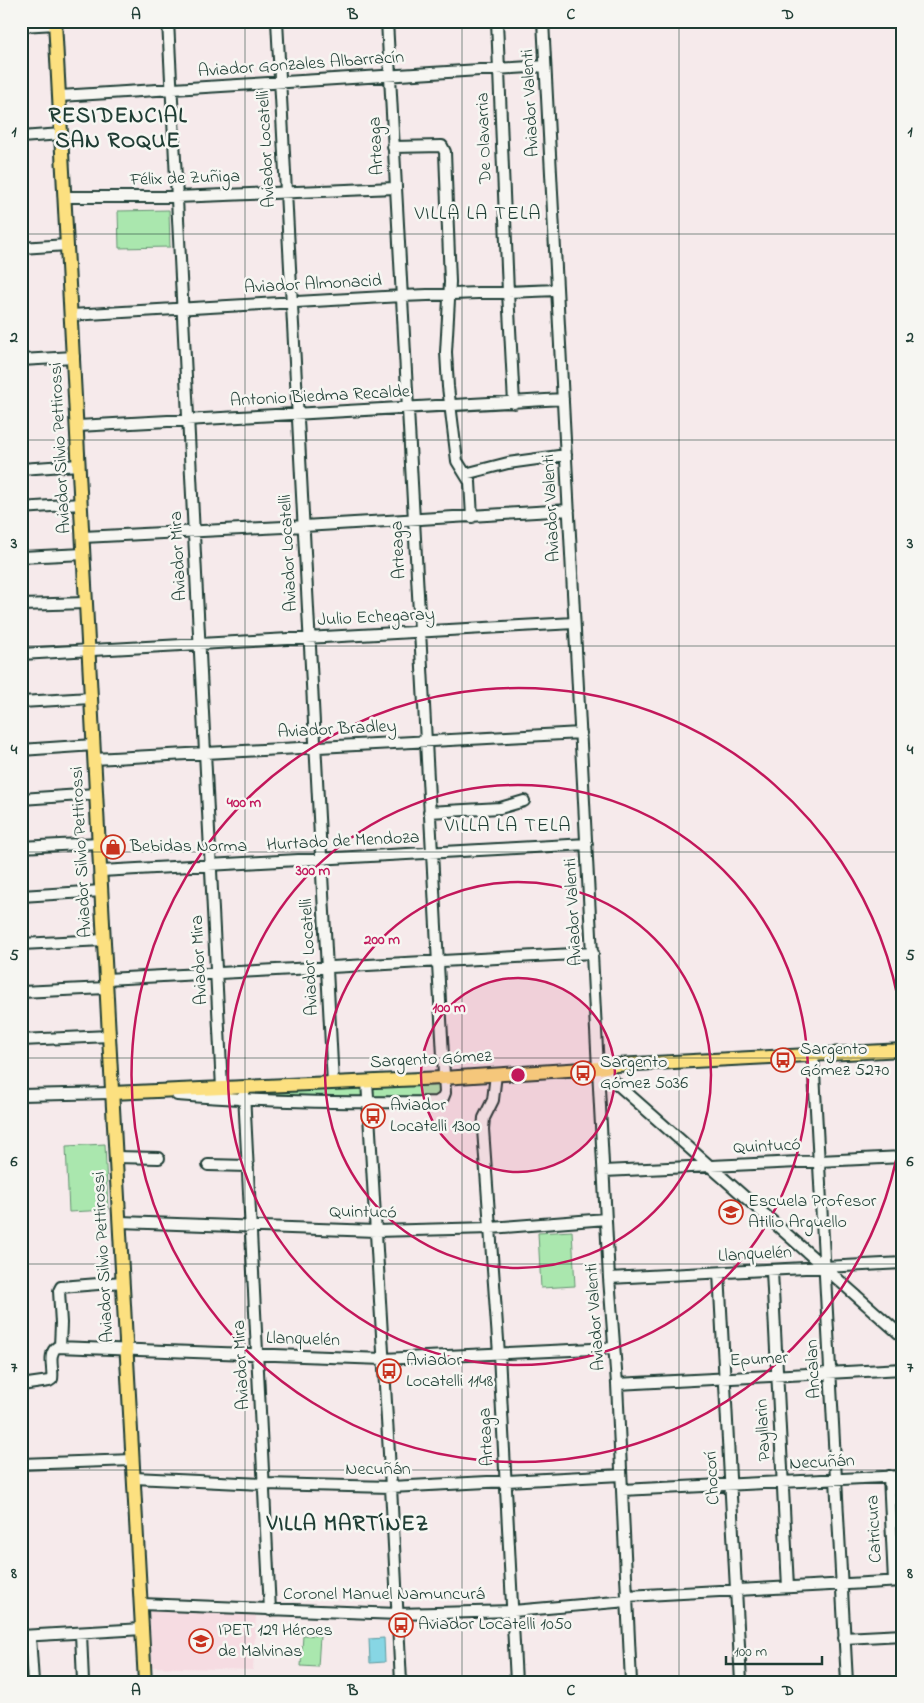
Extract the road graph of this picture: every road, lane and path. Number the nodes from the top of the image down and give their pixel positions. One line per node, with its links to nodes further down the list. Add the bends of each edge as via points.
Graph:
1 (168, 21): 12 (street, Aviador Mira)
2 (277, 21): 11 (street, Aviador Locatelli)
3 (387, 21): 10 (street, Arteaga)
4 (497, 21): 9 (street, De Olavarria)
5 (543, 21): 8 (street, Aviador Valenti)
6 (56, 23): 7 (street); 13 (main road, Aviador Silvio Pettirossi)
7 (21, 26)
8 (545, 66): 9 (street, Aviador Gonzales Albarracín); 23 (street, Aviador Valenti)
9 (499, 69): 10 (street, Aviador Gonzales Albarracín); 24 (street, De Olavarria)
10 (390, 76): 11 (street, Aviador Gonzales Albarracín); 16 (street, Arteaga)
11 (280, 82): 12 (street, Aviador Gonzales Albarracín); 18 (street, Aviador Locatelli)
12 (171, 89): 13 (street, Aviador Gonzales Albarracín); 20 (street, Aviador Mira)
13 (60, 96): 14 (main road, Aviador Silvio Pettirossi)
14 (62, 134): 15 (street); 19 (main road, Aviador Silvio Pettirossi)
15 (21, 137)
16 (393, 147): 17 (street, Arteaga); 25 (street, via 442,146 445,152)
17 (395, 188): 18 (street, Félix de Zuñiga); 26 (street, Arteaga)
18 (286, 192): 20 (street, Félix de Zuñiga); 27 (street, Aviador Locatelli)
19 (65, 197): 20 (street, Félix de Zuñiga); 21 (main road, Aviador Silvio Pettirossi)
20 (176, 198): 28 (street, Aviador Mira)
21 (67, 245): 22 (street); 29 (main road, Aviador Silvio Pettirossi)
22 (21, 248)
23 (557, 290): 24 (street, Aviador Almonacid); 32 (street, Aviador Valenti)
24 (508, 292): 25 (street, Aviador Almonacid); 33 (street, De Olavarria)
25 (450, 294): 26 (street, Aviador Almonacid); 34 (street, via 446,352)
26 (402, 296): 27 (street, Aviador Almonacid); 35 (street, Arteaga)
27 (292, 302): 28 (street, Aviador Almonacid); 36 (street, Aviador Locatelli)
28 (182, 309): 29 (street, Aviador Almonacid); 37 (street, Aviador Mira)
29 (71, 315): 30 (main road, Aviador Silvio Pettirossi)
30 (74, 357): 31 (street); 38 (main road, Aviador Silvio Pettirossi)
31 (21, 360)
32 (563, 399): 33 (street, Antonio Biedma Recalde); 39 (street, Aviador Valenti)
33 (514, 403): 34 (street, Antonio Biedma Recalde)
34 (450, 407): 35 (street, Antonio Biedma Recalde); 42 (street, via 457,461)
35 (408, 409): 36 (street, Antonio Biedma Recalde); 47 (street, Arteaga)
36 (298, 415): 37 (street, Antonio Biedma Recalde); 48 (street, Aviador Locatelli)
37 (188, 421): 38 (street, Antonio Biedma Recalde); 49 (street, Aviador Mira)
38 (78, 426): 40 (main road, Aviador Silvio Pettirossi)
39 (566, 455): 42 (street, via 508,463); 45 (street, Aviador Valenti)
40 (80, 465): 41 (street); 43 (main road, Aviador Silvio Pettirossi)
41 (21, 469)
42 (466, 474): 46 (street, via 470,482)
43 (81, 504): 44 (street); 50 (main road, Aviador Silvio Pettirossi)
44 (21, 508)
45 (569, 510): 46 (street); 55 (street, Aviador Valenti)
46 (472, 517): 47 (street)
47 (414, 520): 48 (street); 56 (street, Arteaga)
48 (304, 526): 49 (street); 57 (street, Aviador Locatelli)
49 (194, 531): 50 (street); 58 (street, Aviador Mira)
50 (83, 537): 51 (main road, Aviador Silvio Pettirossi)
51 (84, 554): 52 (street); 53 (main road, Aviador Silvio Pettirossi)
52 (21, 557)
53 (86, 603): 54 (street); 59 (main road, Aviador Silvio Pettirossi)
54 (21, 605)
55 (574, 623): 56 (street, Julio Echegaray); 63 (street, Aviador Valenti)
56 (420, 632): 57 (street, Julio Echegaray); 64 (street, Arteaga)
57 (310, 638): 58 (street, Julio Echegaray); 66 (street, Aviador Locatelli)
58 (200, 644): 59 (street, Julio Echegaray); 68 (street, Aviador Mira)
59 (89, 650): 60 (street, Julio Echegaray); 61 (main road, Aviador Silvio Pettirossi)
60 (21, 654)
61 (91, 698): 62 (street); 65 (main road, Aviador Silvio Pettirossi)
62 (21, 702)
63 (581, 733): 64 (street, Aviador Bradley); 75 (street, Aviador Valenti)
64 (425, 742): 66 (street, Aviador Bradley); 73 (street, Arteaga)
65 (94, 745): 67 (street); 69 (main road, Aviador Silvio Pettirossi)
66 (315, 747): 68 (street, Aviador Bradley); 78 (street, Aviador Locatelli)
67 (21, 750)
68 (205, 753): 69 (street, Aviador Bradley); 79 (street, Aviador Mira)
69 (94, 759): 70 (main road, Aviador Silvio Pettirossi)
70 (96, 794): 71 (street); 74 (main road, Aviador Silvio Pettirossi)
71 (21, 799)
72 (524, 801): 73 (street, via 500,808)
73 (429, 812): 77 (street, Arteaga)
74 (99, 843): 76 (street); 80 (main road, Aviador Silvio Pettirossi)
75 (587, 844): 77 (street, Hurtado de Mendoza); 85 (street, Aviador Valenti)
76 (21, 847)
77 (431, 853): 78 (street, Hurtado de Mendoza); 86 (street, Arteaga)
78 (321, 859): 79 (street, Hurtado de Mendoza); 87 (street, Aviador Locatelli)
79 (211, 865): 80 (street, Hurtado de Mendoza); 88 (street, Aviador Mira)
80 (101, 871): 81 (main road, Aviador Silvio Pettirossi)
81 (102, 891): 82 (street); 83 (main road, Aviador Silvio Pettirossi)
82 (21, 896)
83 (104, 940): 84 (street); 89 (main road, Aviador Silvio Pettirossi)
84 (21, 944)
85 (593, 953): 86 (street); 95 (street, Aviador Valenti)
86 (437, 961): 87 (street); 97 (street, Arteaga)
87 (327, 967): 88 (street); 99 (street, Aviador Locatelli)
88 (216, 973): 89 (street); 100 (street, Aviador Mira)
89 (106, 984): 90 (street); 91 (main road, Aviador Silvio Pettirossi)
90 (21, 992)
91 (109, 1036): 92 (street); 102 (main road, Aviador Silvio Pettirossi)
92 (21, 1040)
93 (903, 1050): 94 (main road, Sargento Gómez)
94 (814, 1054): 95 (main road, Sargento Gómez); 109 (street, Ancalan)
95 (599, 1068): 96 (main road, Sargento Gómez); 112 (street); 113 (street, Aviador Valenti)
96 (496, 1074): 97 (main road, Sargento Gómez); 117 (street, Arteaga, via 493,1100 484,1118 483,1129)
97 (443, 1078): 98 (main road, Sargento Gómez); 105 (street, Arteaga, via 444,1093 440,1101)
98 (367, 1081): 99 (main road, Sargento Gómez); 105 (street)
99 (333, 1083): 103 (main road, Sargento Gómez)
100 (222, 1088): 101 (main road, Sargento Gómez); 103 (main road, Sargento Gómez)
101 (150, 1092): 102 (main road, Sargento Gómez); 103 (street)
102 (112, 1093): 104 (street, Sargento Gómez); 106 (main road, Aviador Silvio Pettirossi)
103 (244, 1093): 105 (street); 111 (street, Aviador Mira)
104 (21, 1095)
105 (368, 1103): 118 (street)
106 (116, 1157): 107 (street); 115 (main road, Aviador Silvio Pettirossi)
107 (159, 1158)
108 (903, 1158): 109 (street, Quintucó)
109 (819, 1161): 112 (street, Quintucó); 120 (street, Ancalan)
110 (208, 1165): 111 (street)
111 (248, 1166): 116 (street, Aviador Mira)
112 (711, 1166): 113 (street, Quintucó); 120 (street)
113 (604, 1171): 114 (street, Aviador Valenti)
114 (606, 1219): 117 (street, Quintucó); 123 (street, Aviador Valenti)
115 (120, 1222): 116 (street, Quintucó); 124 (main road, Aviador Silvio Pettirossi)
116 (251, 1227): 118 (street, Quintucó); 130 (street, Aviador Mira)
117 (491, 1228): 118 (street, Quintucó); 129 (street, Arteaga)
118 (376, 1231): 131 (street)
119 (903, 1263): 120 (street, Llanquelén)
120 (825, 1267): 121 (street, Llanquelén); 125 (street); 133 (street, Ancalan)
121 (772, 1270): 122 (street, Llanquelén); 134 (street, Payllarin)
122 (719, 1273): 123 (street, Llanquelén); 135 (street, Chocorí)
123 (609, 1278): 127 (street, Aviador Valenti)
124 (123, 1282): 126 (street, via 61,1287); 128 (main road, Aviador Silvio Pettirossi)
125 (903, 1337)
126 (60, 1347): 128 (street, Llanquelén); 137 (street, via 52,1354 52,1379)
127 (614, 1348): 129 (street, Llanquelén); 136 (street, Aviador Valenti)
128 (127, 1350): 130 (street, Llanquelén); 138 (main road, Aviador Silvio Pettirossi)
129 (499, 1354): 131 (street, Llanquelén); 145 (street, Arteaga)
130 (258, 1355): 131 (street, Llanquelén); 147 (street, Aviador Mira)
131 (383, 1359): 149 (street)
132 (903, 1369): 133 (street, Epumer)
133 (830, 1372): 134 (street, Epumer); 144 (street, Ancalan)
134 (777, 1376): 135 (street, Epumer); 146 (street, Payllarin)
135 (725, 1379): 136 (street, Epumer); 148 (street, Chocorí)
136 (617, 1384): 140 (street, Aviador Valenti)
137 (21, 1385)
138 (133, 1460): 139 (street); 143 (main road, Aviador Silvio Pettirossi)
139 (21, 1464)
140 (621, 1475): 145 (street, Necuñán); 150 (street, Aviador Valenti)
141 (889, 1476): 142 (street, Necuñán); 144 (street, Necuñán); 151 (street, Catricura)
142 (903, 1476)
143 (134, 1478): 147 (street, Necuñán); 156 (main road, Aviador Silvio Pettirossi)
144 (836, 1479): 146 (street, Necuñán); 152 (street, Ancalan)
145 (506, 1480): 149 (street, Necuñán); 158 (street, Arteaga)
146 (783, 1481): 148 (street, Necuñán); 153 (street, Payllarin)
147 (264, 1484): 149 (street, Necuñán); 157 (street, Aviador Mira)
148 (730, 1485): 150 (street, Necuñán); 154 (street, Chocorí)
149 (391, 1487): 159 (street)
150 (622, 1490): 155 (street, Aviador Valenti)
151 (898, 1581): 152 (street, Coronel Manuel Namuncurá)
152 (842, 1585): 153 (street, Coronel Manuel Namuncurá); 164 (street, Ancalan)
153 (788, 1587): 154 (street, Coronel Manuel Namuncurá)
154 (735, 1591): 155 (street, Coronel Manuel Namuncurá); 171 (street, Chocorí)
155 (627, 1599): 158 (street, Coronel Manuel Namuncurá); 170 (street, Aviador Valenti)
156 (141, 1604): 157 (street, Coronel Manuel Namuncurá); 160 (main road, Aviador Silvio Pettirossi)
157 (270, 1610): 159 (street, Coronel Manuel Namuncurá)
158 (513, 1611): 159 (street, Coronel Manuel Namuncurá); 169 (street, Arteaga)
159 (398, 1614): 168 (street)
160 (142, 1630): 161 (street); 167 (main road, Aviador Silvio Pettirossi)
161 (81, 1633): 163 (street); 166 (street)
162 (903, 1635): 164 (street)
163 (26, 1636): 165 (street)
164 (844, 1638): 172 (street, Ancalan)
165 (33, 1682)
166 (83, 1682)
167 (145, 1682)
168 (401, 1682)
169 (516, 1682)
170 (631, 1682)
171 (741, 1682)
172 (847, 1682)

